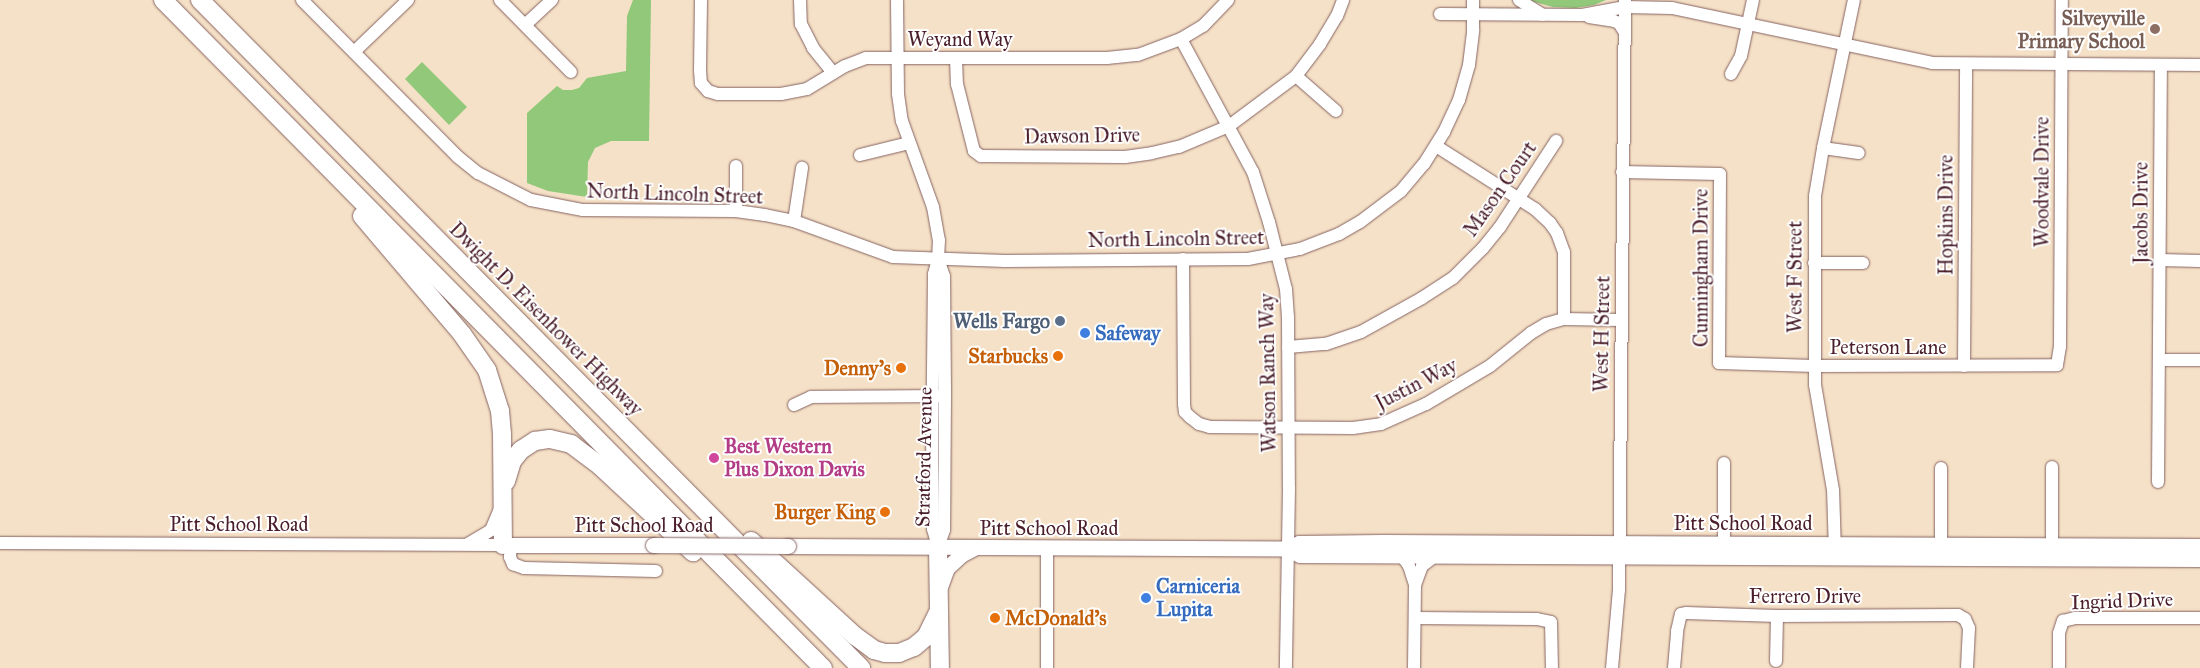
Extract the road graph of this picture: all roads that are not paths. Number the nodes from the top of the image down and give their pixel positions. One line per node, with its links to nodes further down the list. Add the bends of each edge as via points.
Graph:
1 (163, 0): 48 (highway)
2 (200, 0): 72 (highway, Dwight D. Eisenhower Highway)
3 (302, 0): 27 (street, North Lincoln Street)
4 (408, 0): 27 (street)
5 (500, 0): 23 (street)
6 (552, 0): 23 (street)
7 (701, 0): 35 (street, Weyand Way, via 700,70 701,83 708,91 718,94 795,93)
8 (800, 0): 35 (street, via 802,24 813,48)
9 (897, 0): 28 (street, Stratford Avenue)
10 (1228, 0): 25 (street, Weyand Way, via 1203,26)
11 (1343, 0): 37 (street, Dawson Drive, via 1338,16)
12 (1473, 0): 19 (street, North Lincoln Street)
13 (1519, 0): 20 (street)
14 (1753, 0): 22 (street)
15 (1854, 0): 26 (street, West F Street)
16 (2062, 0): 31 (street, Woodvale Drive)
17 (1625, 4): 21 (street); 22 (street, via 1682,9); 24 (street, West H Street)
18 (1440, 14): 19 (street)
19 (1474, 15): 20 (street); 42 (street, North Lincoln Street, via 1466,80 1452,117)
20 (1543, 15): 21 (street)
21 (1582, 15): 24 (street, via 1619,23)
22 (1748, 24): 26 (street); 36 (street, via 1741,56)
23 (525, 25): 34 (street)
24 (1624, 32): 49 (street, West H Street)
25 (1182, 39): 29 (street, Weyand Way, via 1138,55 1122,57); 39 (street, Watson Ranch Way)
26 (1844, 45): 30 (street, via 1932,63); 43 (street, West F Street)
27 (354, 52): 51 (street, North Lincoln Street, via 458,157 478,173 531,200 583,210)
28 (897, 57): 29 (street, Weyand Way); 35 (street, Weyand Way, via 855,60); 41 (street, Stratford Avenue, via 898,94)
29 (956, 58): 39 (street, Dawson Drive, via 957,84 974,151 981,156 1125,157 1179,147)
30 (1966, 64): 31 (street); 68 (street, Hopkins Drive)
31 (2061, 65): 32 (street); 66 (street, Woodvale Drive, via 2060,347)
32 (2161, 65): 33 (street); 56 (street, Jacobs Drive)
33 (2200, 65)
34 (571, 72)
35 (833, 73)
36 (1730, 74)
37 (1296, 76): 38 (street); 39 (street, Dawson Drive)
38 (1336, 111)
39 (1229, 126): 53 (street, Watson Ranch Way, via 1253,172)
40 (1556, 141): 50 (street, Mason Court)
41 (909, 143): 45 (street); 54 (street, Stratford Avenue, via 933,207 939,240)
42 (1436, 146): 50 (street); 53 (street, North Lincoln Street, via 1401,190 1360,222 1321,242)
43 (1822, 148): 44 (street); 58 (street, West F Street, via 1815,196)
44 (1860, 153)
45 (860, 155)
46 (736, 166): 51 (street)
47 (802, 168): 52 (street)
48 (331, 170): 77 (highway, via 352,204 462,334 487,370 500,411); 96 (highway)
49 (1622, 172): 61 (street, West H Street); 65 (street, Cunningham Drive, via 1720,174)
50 (1520, 199): 60 (street, via 1550,223 1560,240 1564,252); 62 (street, Mason Court, via 1483,248 1453,278 1422,298 1382,322 1340,340)
51 (736, 211): 52 (street, North Lincoln Street)
52 (794, 221): 54 (street, North Lincoln Street, via 894,257)
53 (1278, 254): 55 (street, North Lincoln Street, via 1248,259); 62 (street, Watson Ranch Way, via 1286,289)
54 (938, 259): 55 (street, North Lincoln Street); 69 (street, Stratford Avenue, via 934,274)
55 (1183, 259): 71 (street, Justin Way, via 1185,412 1199,424 1210,427)
56 (2160, 260): 57 (street); 63 (street, Jacobs Drive)
57 (2200, 261)
58 (1814, 263): 59 (street); 67 (street, West F Street)
59 (1863, 263)
60 (1564, 319): 61 (street, Justin Way); 71 (street, Justin Way, via 1531,333 1490,366 1426,404 1381,424 1353,428)
61 (1620, 320): 86 (street, West H Street)
62 (1288, 346): 71 (street, Watson Ranch Way)
63 (2159, 360): 64 (street); 76 (street, Jacobs Drive)
64 (2200, 360)
65 (1719, 363): 67 (street, Peterson Lane)
66 (2057, 365): 68 (street, Peterson Lane)
67 (1814, 366): 68 (street, Peterson Lane); 88 (street, West F Street, via 1833,490)
68 (1964, 366)
69 (939, 396): 70 (street, via 811,397); 82 (street, Stratford Avenue, via 933,528)
70 (794, 405)
71 (1288, 428): 85 (street, Watson Ranch Way)
72 (649, 454): 97 (highway, via 709,502 866,646 885,653 899,653 914,647 926,637 933,625); 103 (highway, Dwight D. Eisenhower Highway)
73 (1724, 463): 87 (street)
74 (2052, 467): 90 (street)
75 (1941, 468): 89 (street)
76 (2158, 482)
77 (503, 498): 79 (street, via 491,530); 80 (highway); 96 (highway, via 507,471 521,450 535,441 550,439 571,444 600,466 724,580)
78 (0, 543): 79 (street, Pitt School Road)
79 (465, 545): 80 (street, Pitt School Road)
80 (507, 545): 82 (main road, Pitt School Road, bridge); 94 (street, via 514,564 524,568)
81 (2200, 546): 90 (main road, Pitt School Road)
82 (938, 547): 83 (main road, Pitt School Road); 97 (highway)
83 (982, 547): 84 (main road, Pitt School Road); 97 (main road, via 961,555 947,568)
84 (1047, 548): 85 (main road, Pitt School Road); 105 (street)
85 (1287, 549): 86 (main road, Pitt School Road, via 1299,543); 91 (main road, Pitt School Road, via 1300,555); 106 (street, Watson Ranch Way)
86 (1619, 549): 87 (main road, Pitt School Road); 92 (main road, Pitt School Road); 109 (street, West H Street)
87 (1724, 549): 88 (main road, Pitt School Road)
88 (1835, 550): 89 (main road, Pitt School Road)
89 (1941, 551): 90 (main road, Pitt School Road)
90 (2052, 552): 93 (main road, Pitt School Road)
91 (1399, 555): 92 (main road, Pitt School Road); 95 (street, via 1409,566)
92 (1435, 556): 95 (street, via 1422,566)
93 (2200, 559)
94 (656, 571)
95 (1415, 586): 99 (street)
96 (754, 597): 102 (highway)
97 (938, 605): 104 (highway)
98 (1777, 616): 101 (street); 110 (street, Ferrero Drive, via 1681,614); 111 (street, Ferrero Drive, via 1958,615 1966,619 1969,636)
99 (1415, 618): 107 (street); 108 (street, via 1537,618 1551,622)
100 (2200, 618): 112 (street, Ingrid Drive, via 2076,618 2063,621 2059,633)
101 (1776, 661)
102 (824, 668)
103 (861, 668)
104 (940, 668)
105 (1047, 668)
106 (1286, 668)
107 (1414, 668)
108 (1552, 668)
109 (1612, 668)
110 (1674, 668)
111 (1967, 668)
112 (2059, 668)

